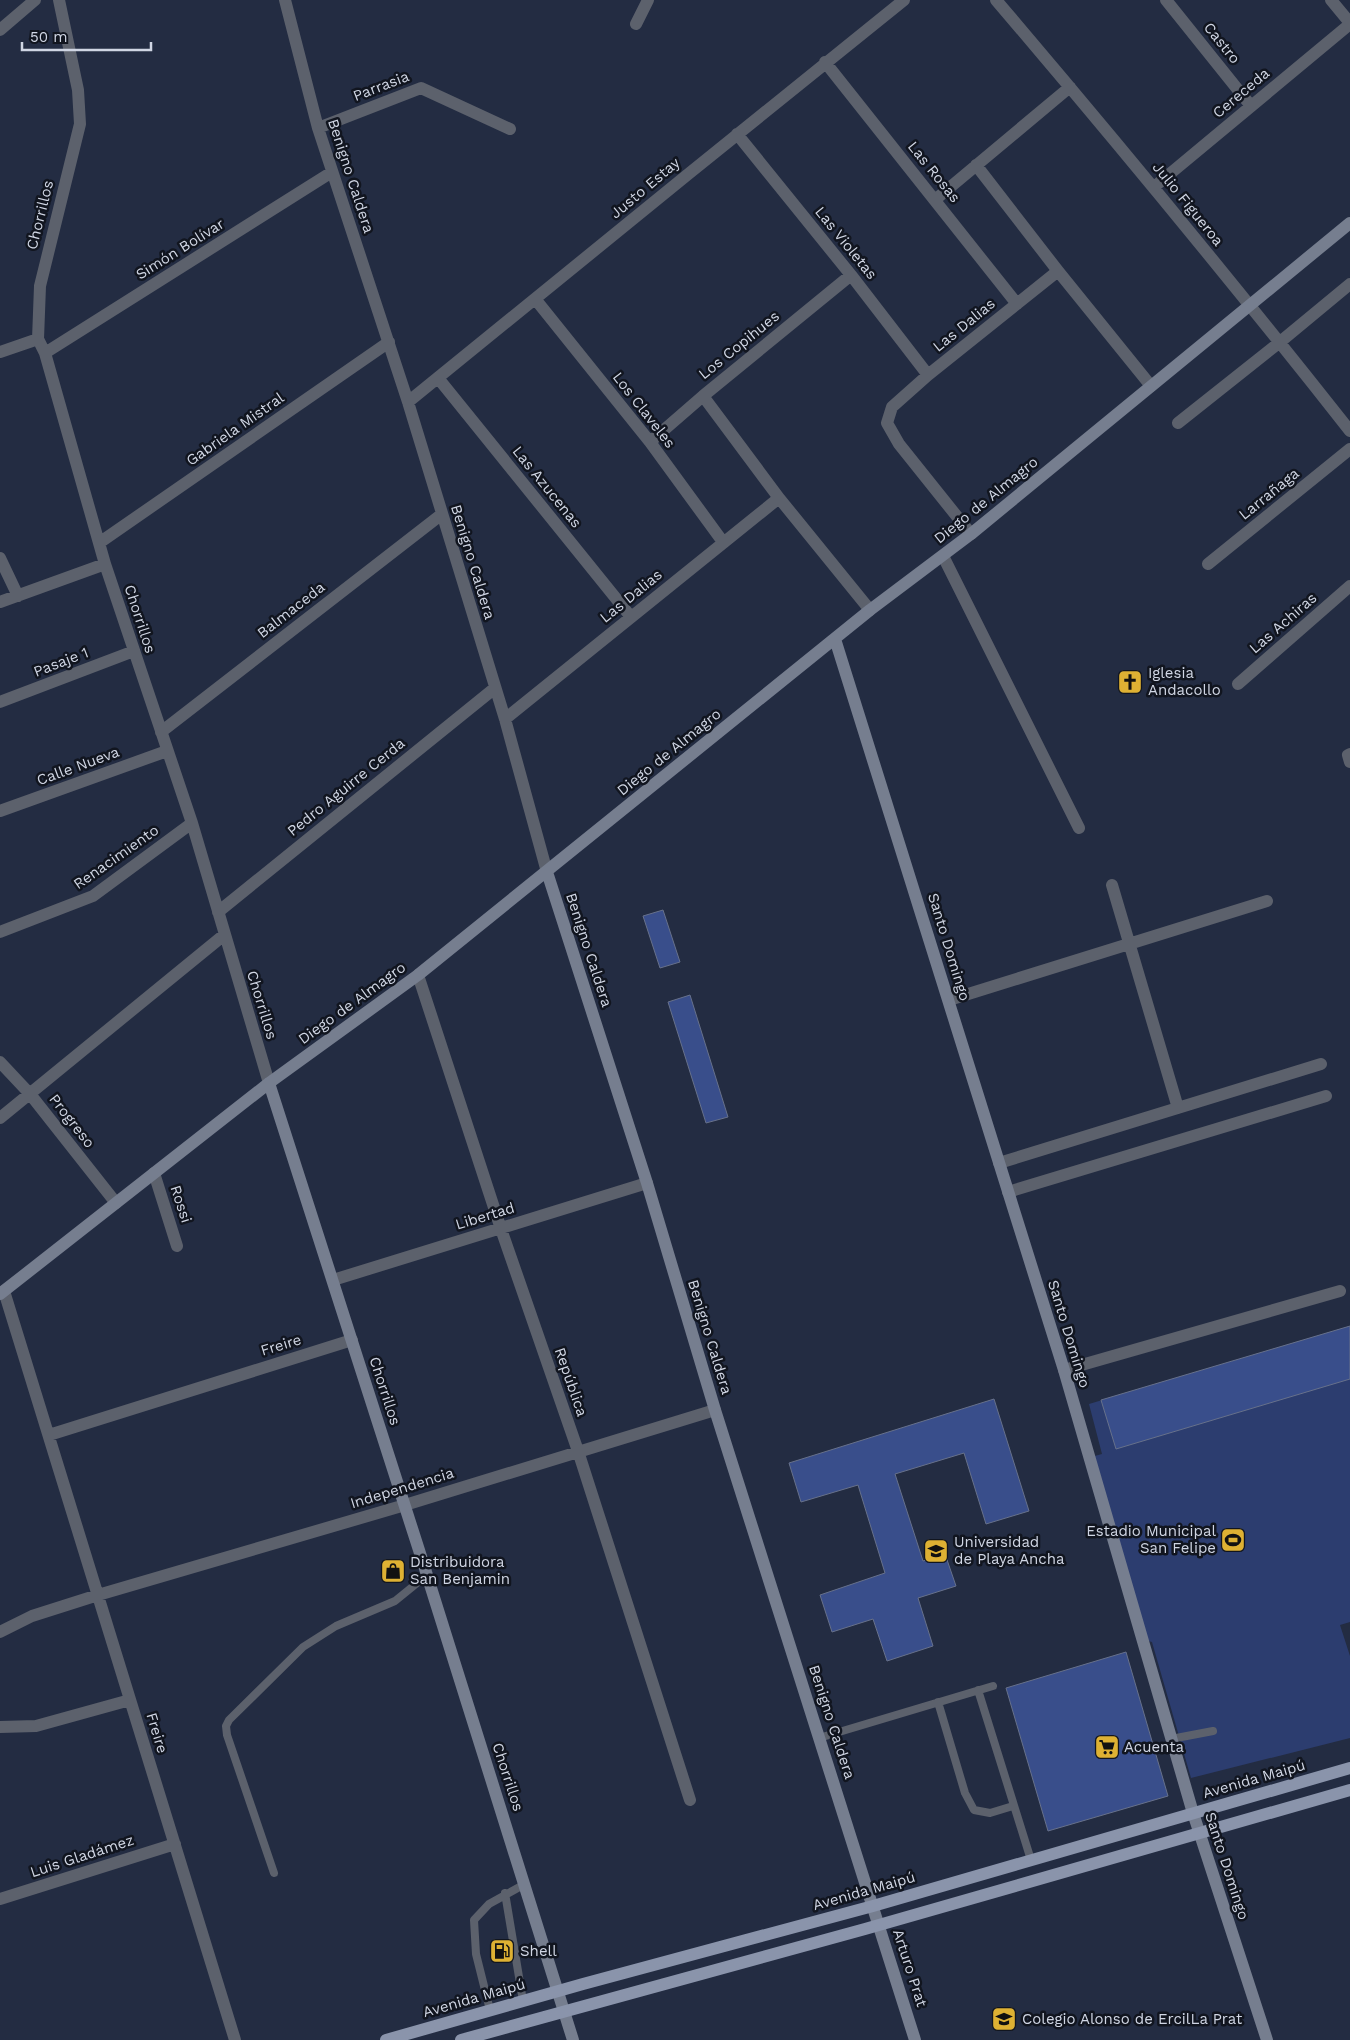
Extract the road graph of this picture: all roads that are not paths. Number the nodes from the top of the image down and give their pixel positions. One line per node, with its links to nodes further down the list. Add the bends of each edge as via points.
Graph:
1 (35, 0): 11 (street)
2 (59, 0): 29 (street, Chorrillos, via 78,90 80,124 40,286)
3 (285, 0): 15 (street, Benigno Caldera)
4 (648, 0): 9 (street)
5 (904, 0): 12 (street, Justo Estay)
6 (996, 0): 13 (street, Julio Figueroa)
7 (1331, 0): 10 (street)
8 (1172, 2): 14 (street, Castro)
9 (636, 24)
10 (1350, 24): 14 (street, Cereceda)
11 (0, 30)
12 (825, 62): 17 (street, Justo Estay); 21 (street, Las Rosas)
13 (1070, 87): 18 (street); 20 (street, Julio Figueroa)
14 (1251, 106): 20 (street, Cereceda)
15 (318, 128): 16 (street, Parrasia, via 421,88); 19 (street, Benigno Caldera)
16 (510, 129)
17 (737, 134): 24 (street, Las Violetas); 26 (street, Justo Estay)
18 (976, 165): 21 (street); 23 (street)
19 (332, 172): 30 (street, Benigno Caldera); 33 (street, Simón Bolívar)
20 (1154, 187): 28 (street, Julio Figueroa)
21 (936, 199): 27 (street, Las Rosas)
22 (1350, 223): 28 (street, Diego de Almagro)
23 (1058, 271): 27 (street, Las Dalias); 36 (street)
24 (851, 276): 34 (street, Las Violetas); 37 (street, Los Copihues)
25 (1350, 284): 31 (street)
26 (536, 300): 35 (street, Justo Estay); 41 (street, Los Claveles)
27 (1017, 304): 34 (street, Las Dalias)
28 (1249, 305): 31 (street, Julio Figueroa); 36 (street, Diego de Almagro)
29 (38, 339): 32 (street); 33 (street, Chorrillos)
30 (389, 342): 38 (street, Benigno Caldera); 47 (street, Gabriela Mistral)
31 (1280, 342): 39 (street); 40 (street, Julio Figueroa)
32 (0, 352)
33 (45, 353): 47 (street, Chorrillos)
34 (928, 375): 45 (street, Las Dalias, via 892,407 887,423 899,444)
35 (438, 378): 38 (street, Justo Estay); 56 (street, Las Azucenas)
36 (1151, 386): 45 (street, Diego de Almagro)
37 (703, 396): 41 (street, Los Copihues); 43 (street)
38 (408, 402): 44 (street, Benigno Caldera)
39 (1178, 423)
40 (1350, 431)
41 (650, 442): 46 (street, Los Claveles)
42 (1350, 449): 51 (street, Larrañaga)
43 (779, 498): 46 (street, Las Dalias); 55 (street)
44 (442, 514): 60 (street, Benigno Caldera); 63 (street, Balmaceda)
45 (972, 534): 48 (street, Diego de Almagro)
46 (723, 542): 56 (street, Las Dalias)
47 (99, 543): 50 (street, Chorrillos)
48 (943, 556): 55 (street, Diego de Almagro); 69 (street)
49 (0, 558): 53 (street)
50 (105, 564): 53 (street); 58 (street, Chorrillos)
51 (1208, 564)
52 (1350, 586): 59 (street, Las Achiras)
53 (18, 596): 54 (street)
54 (0, 602)
55 (870, 610): 57 (street, Diego de Almagro)
56 (631, 617): 62 (street, Las Dalias)
57 (835, 639): 70 (street, Diego de Almagro); 78 (street, Santo Domingo)
58 (134, 651): 61 (street, Pasaje 1); 63 (street, Chorrillos)
59 (1238, 684)
60 (495, 688): 62 (street, Benigno Caldera); 73 (street, Pedro Aguirre Cerda)
61 (0, 702)
62 (505, 720): 70 (street, Benigno Caldera)
63 (161, 732): 64 (street, Chorrillos)
64 (167, 752): 67 (street, Calle Nueva); 68 (street, Chorrillos)
65 (1350, 754): 66 (street)
66 (1350, 762)
67 (0, 811)
68 (192, 823): 73 (street, Chorrillos); 74 (street, Renacimiento, via 92,896)
69 (1079, 828)
70 (547, 872): 77 (street, Diego de Almagro); 88 (street, Benigno Caldera)
71 (1112, 885): 76 (street)
72 (1267, 901): 76 (street)
73 (218, 912): 75 (street, Chorrillos)
74 (0, 932)
75 (224, 935): 81 (street, Chorrillos); 82 (street)
76 (1131, 945): 78 (street); 84 (street)
77 (418, 975): 81 (street, Diego de Almagro); 91 (street, República)
78 (949, 1000): 86 (street, Santo Domingo)
79 (0, 1062): 82 (street, Progreso)
80 (1321, 1064): 84 (street)
81 (269, 1083): 87 (street, Diego de Almagro); 93 (street, Chorrillos)
82 (30, 1094): 85 (street); 90 (street, Progreso)
83 (1326, 1096): 89 (street)
84 (1178, 1108): 86 (street)
85 (0, 1118)
86 (999, 1163): 89 (street, Santo Domingo)
87 (154, 1173): 90 (street, Diego de Almagro); 92 (street, Rossi)
88 (647, 1183): 91 (street, Libertad); 98 (street, Benigno Caldera)
89 (1008, 1192): 97 (street, Santo Domingo)
90 (116, 1203): 95 (street, Diego de Almagro)
91 (501, 1229): 93 (street, Libertad); 100 (street, República)
92 (177, 1246)
93 (333, 1280): 96 (street, Chorrillos)
94 (1340, 1291): 97 (street)
95 (2, 1293): 99 (street, Freire)
96 (352, 1340): 99 (street, Freire); 101 (street, Chorrillos)
97 (1064, 1370): 112 (street, Santo Domingo)
98 (715, 1410): 100 (street, Independencia); 111 (street, Benigno Caldera)
99 (49, 1435): 103 (street, Freire)
100 (578, 1451): 101 (street, Independencia); 115 (street, República)
101 (405, 1505): 102 (street, Chorrillos); 103 (street, Independencia)
102 (427, 1575): 121 (lane, via 395,1601 336,1626 303,1648 229,1720 227,1735); 122 (street, Chorrillos)
103 (98, 1595): 104 (street, Independencia, via 32,1616); 107 (street, Freire)
104 (0, 1632)
105 (993, 1686): 106 (lane)
106 (978, 1690): 108 (lane); 116 (lane)
107 (130, 1700): 109 (street, via 36,1726); 119 (street, Freire)
108 (938, 1702): 111 (lane); 116 (lane, via 965,1793 974,1810 990,1813)
109 (0, 1727)
110 (1213, 1731): 112 (lane)
111 (819, 1738): 125 (street, Benigno Caldera)
112 (1171, 1739): 117 (street, Santo Domingo)
113 (1350, 1768): 117 (main road, Avenida Maipú)
114 (1350, 1790): 118 (main road)
115 (690, 1800)
116 (1014, 1806): 120 (lane)
117 (1193, 1813): 118 (street, Santo Domingo); 120 (main road, Avenida Maipú)
118 (1199, 1833): 126 (main road); 136 (street, Santo Domingo)
119 (175, 1844): 124 (street, Luis Gladámez); 131 (street, Freire)
120 (1031, 1860): 125 (main road, Avenida Maipú)
121 (274, 1872)
122 (525, 1884): 123 (lane); 127 (street, Chorrillos)
123 (506, 1893): 128 (lane); 129 (lane, via 489,1904 473,1924 476,1954)
124 (0, 1899)
125 (873, 1906): 126 (street, Arturo Prat); 127 (main road, Avenida Maipú)
126 (879, 1925): 130 (main road); 135 (street, Arturo Prat)
127 (558, 1991): 128 (main road, Avenida Maipú); 130 (street, Chorrillos)
128 (523, 2001): 129 (main road, Avenida Maipú)
129 (490, 2010): 132 (main road, Avenida Maipú)
130 (564, 2010): 133 (main road); 134 (street, Chorrillos)
131 (235, 2040)
132 (386, 2040)
133 (461, 2040)
134 (573, 2040)
135 (915, 2040)
136 (1267, 2040)

